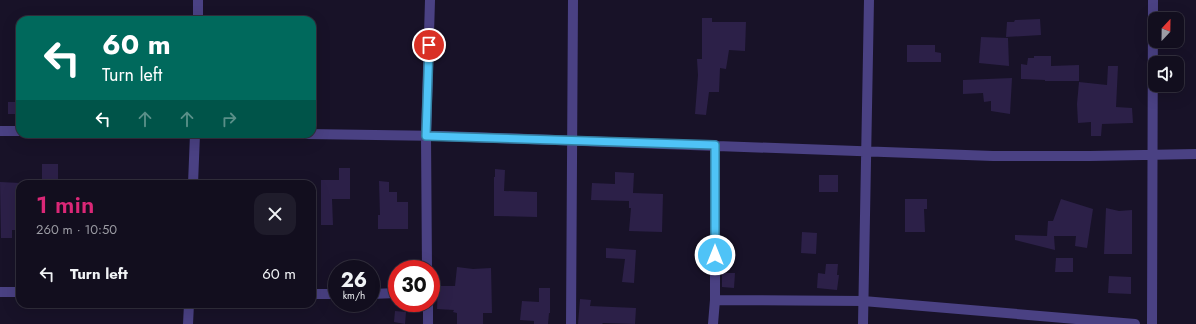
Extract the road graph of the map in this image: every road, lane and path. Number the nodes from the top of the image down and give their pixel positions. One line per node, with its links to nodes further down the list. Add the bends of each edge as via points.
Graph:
1 (198, 0): 6 (street)
2 (430, 0): 10 (street)
3 (573, 0): 12 (street)
4 (869, 0): 14 (street)
5 (1153, 0): 16 (street)
6 (198, 16)
7 (0, 131): 8 (street)
8 (16, 131)
9 (316, 134): 10 (street)
10 (426, 136): 12 (street); 18 (street)
11 (195, 138): 17 (street)
12 (571, 140): 13 (street); 29 (street)
13 (715, 145): 14 (street); 23 (street)
14 (866, 152): 16 (street, via 993,156); 24 (street)
15 (1196, 154): 16 (street)
16 (1153, 155): 33 (street)
17 (193, 180)
18 (427, 260)
19 (0, 292): 20 (street)
20 (16, 292)
21 (316, 294): 22 (street)
22 (328, 294)
23 (715, 300): 24 (street); 30 (street)
24 (863, 301): 31 (street); 32 (street)
25 (189, 308): 27 (street)
26 (428, 312): 28 (street)
27 (188, 324)
28 (428, 324)
29 (571, 324)
30 (713, 324)
31 (863, 324)
32 (1135, 324)
33 (1152, 324)

